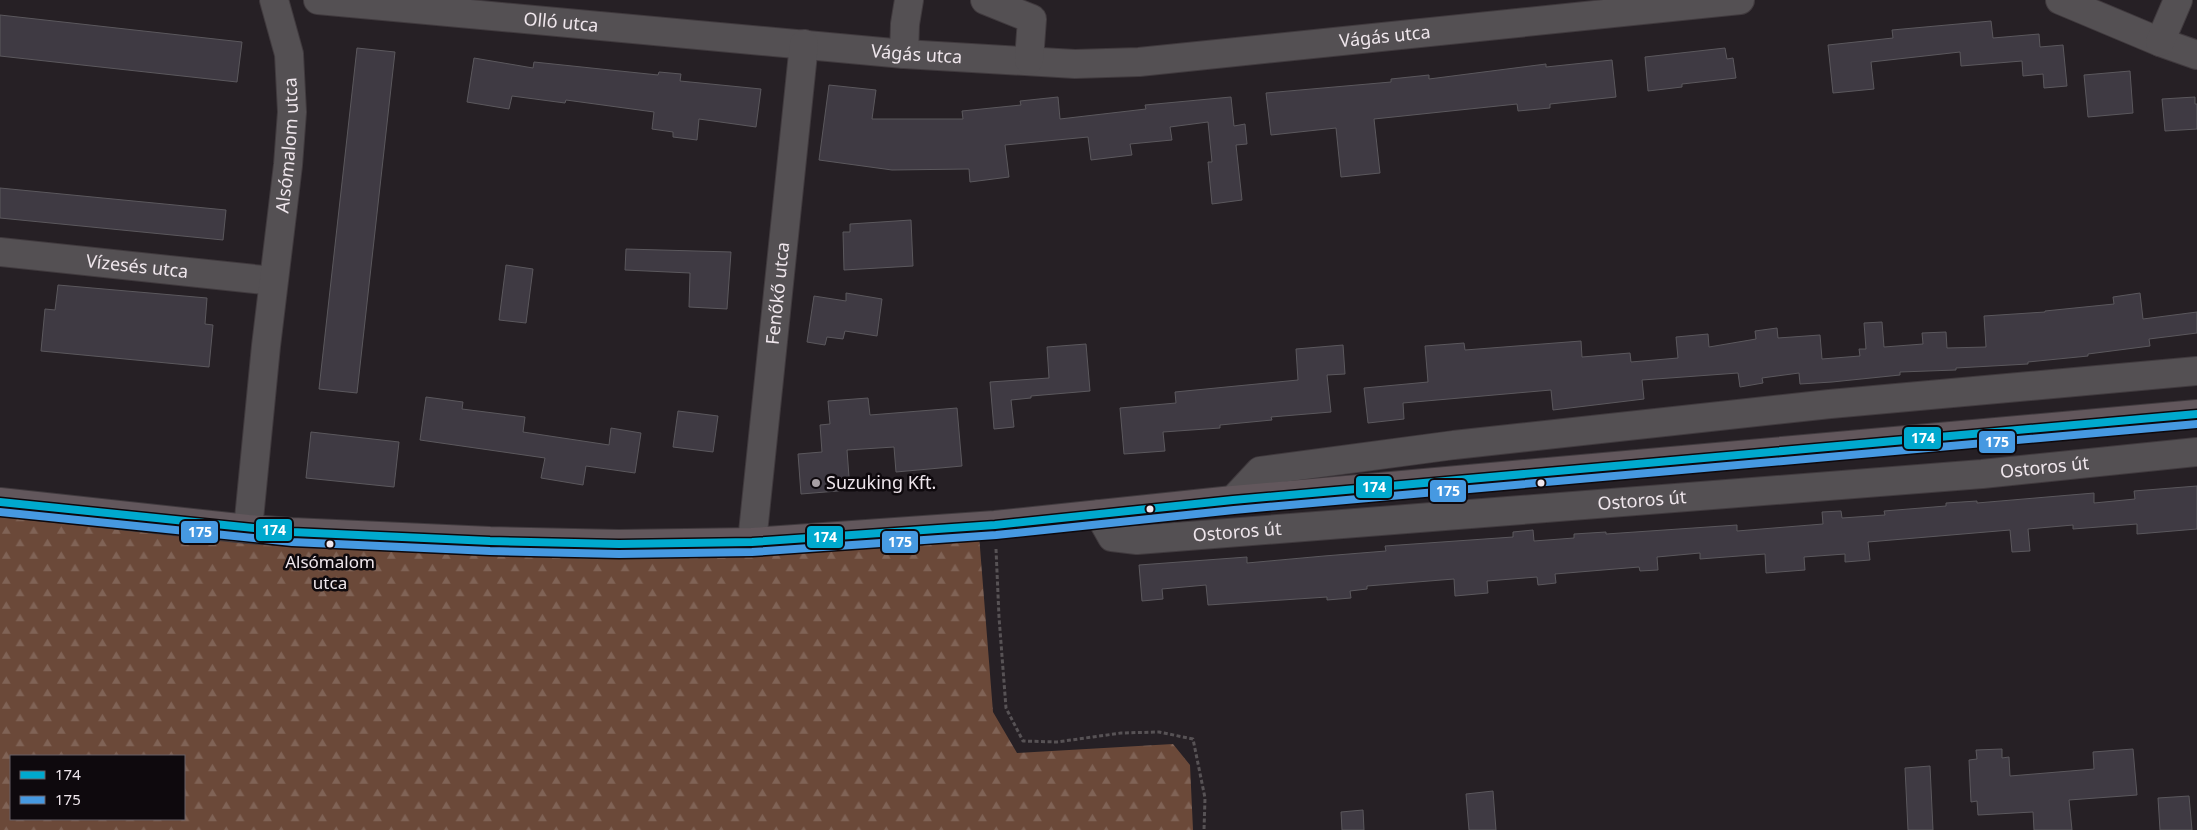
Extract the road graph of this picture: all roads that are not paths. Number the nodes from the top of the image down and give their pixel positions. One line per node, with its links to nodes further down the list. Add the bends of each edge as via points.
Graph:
1 (274, 0): 14 (street, Alsómalom utca, via 289,54 292,112)
2 (318, 0): 9 (street, Olló utca)
3 (909, 0): 10 (street)
4 (985, 0): 12 (street, via 1032,19)
5 (1740, 0): 12 (street, Vágás utca, via 1139,62 1075,64)
6 (2060, 0): 8 (street)
7 (2178, 0): 8 (street)
8 (2160, 42): 11 (street)
9 (804, 44): 10 (street, Vágás utca); 26 (street, Fenőkő utca)
10 (904, 54): 12 (street, Vágás utca)
11 (2197, 55)
12 (1029, 60)
13 (0, 252): 14 (street, Vízesés utca)
14 (274, 281): 25 (street, Alsómalom utca)
15 (2197, 371): 21 (street, Ostoros út, via 1830,404 1454,445 1260,471)
16 (2197, 414): 18 (main road, Ostoros út)
17 (2197, 452): 20 (street, Ostoros út, via 1982,474)
18 (1753, 454): 19 (main road, Ostoros út); 20 (street)
19 (1611, 466): 21 (main road, Ostoros út); 23 (street)
20 (1755, 490): 23 (street, Ostoros út)
21 (1232, 500): 24 (main road, Ostoros út)
22 (0, 502): 25 (main road, Ostoros út)
23 (1613, 502): 24 (street, Ostoros út, via 1137,540 1112,536)
24 (1099, 514): 26 (main road, Ostoros út, via 995,525)
25 (248, 529): 26 (main road, Ostoros út, via 490,541 619,544)
26 (752, 542)

